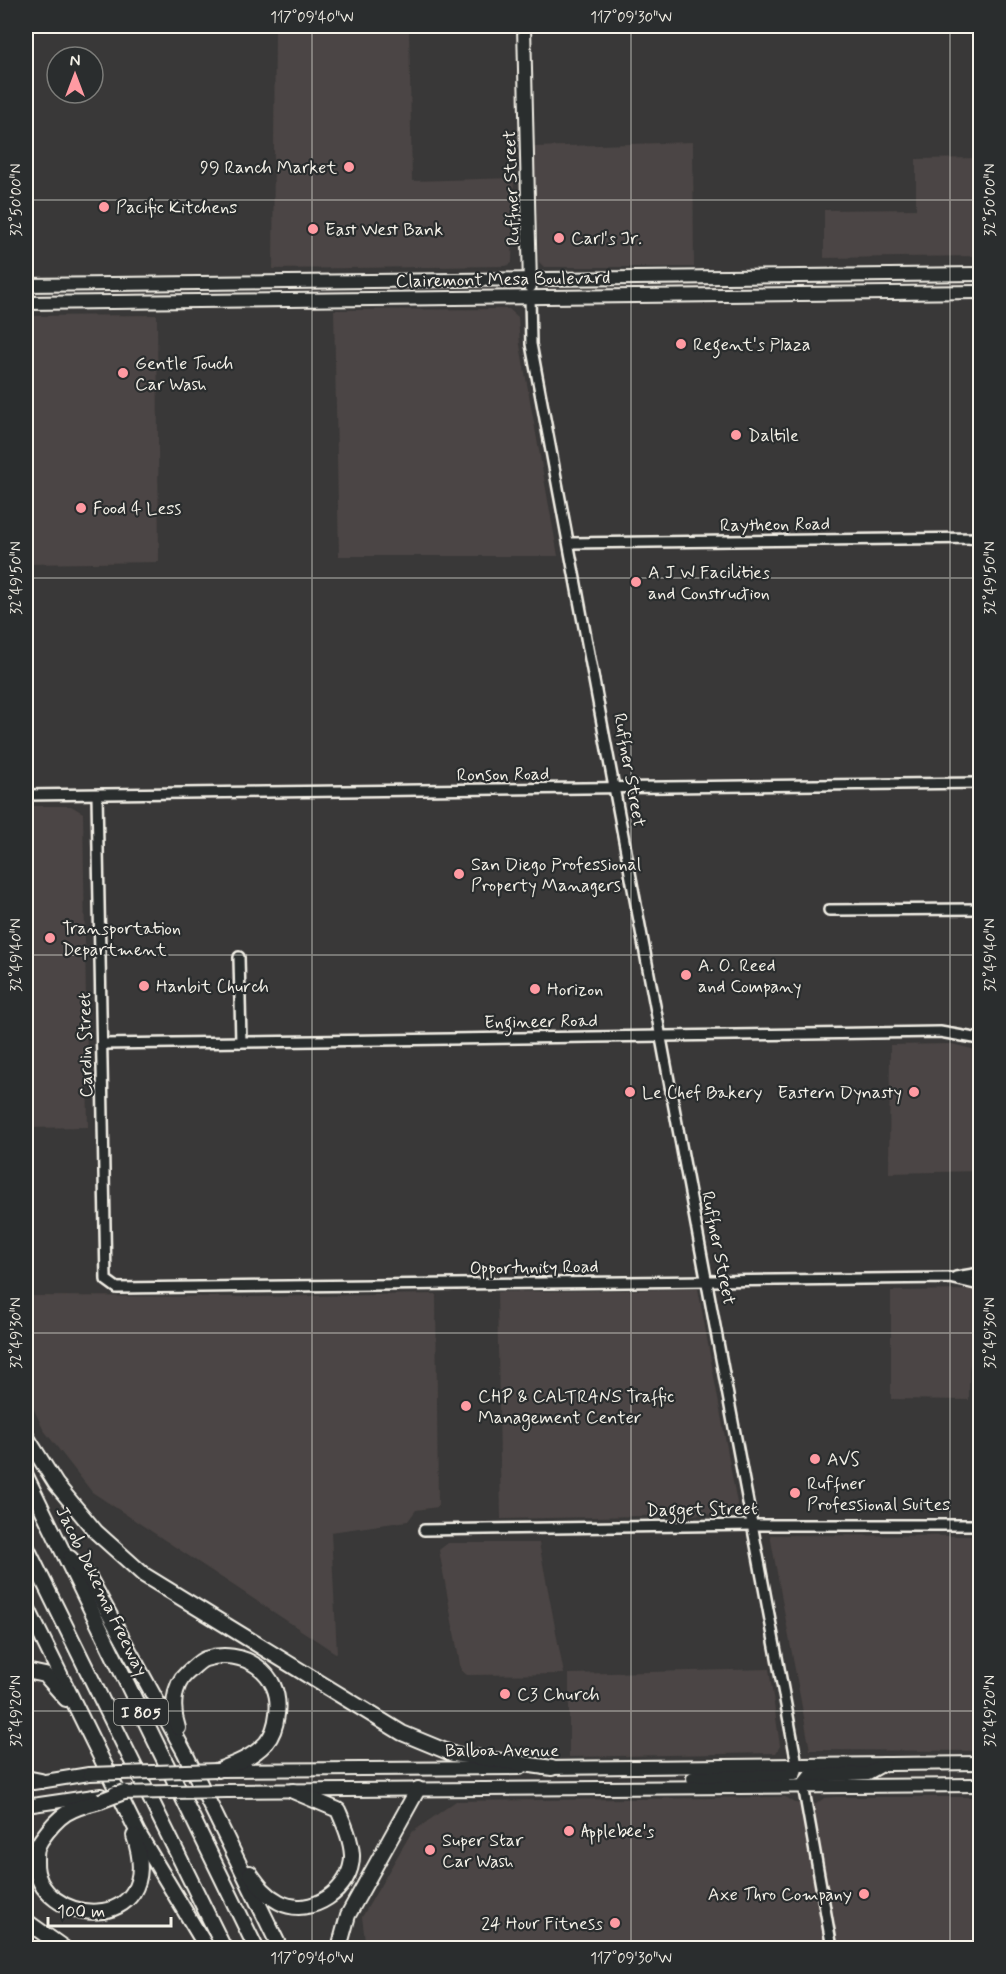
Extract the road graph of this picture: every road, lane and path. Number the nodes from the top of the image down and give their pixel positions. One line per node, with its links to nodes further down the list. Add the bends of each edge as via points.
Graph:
1 (524, 26): 3 (main road, Ruffner Street)
2 (981, 274): 3 (main road, Clairemont Mesa Boulevard)
3 (531, 279): 4 (main road, Clairemont Mesa Boulevard); 6 (main road, Ruffner Street)
4 (26, 285)
5 (981, 292): 6 (main road, Clairemont Mesa Boulevard)
6 (530, 296): 7 (main road, Clairemont Mesa Boulevard); 9 (street, Ruffner Street, via 531,344)
7 (26, 303)
8 (981, 538): 9 (street, Raytheon Road)
9 (570, 543): 11 (street, Ruffner Street)
10 (981, 783): 11 (street, Ronson Road)
11 (615, 787): 13 (street, Ronson Road); 17 (street, Ruffner Street)
12 (26, 795): 13 (street, Ronson Road)
13 (97, 795): 20 (street, Cardin Street)
14 (981, 909): 15 (street)
15 (829, 910)
16 (239, 957): 19 (street)
17 (661, 1035): 18 (street, Engineer Road, via 940,1032); 19 (street, Engineer Road); 23 (street, Ruffner Street)
18 (981, 1039)
19 (241, 1042): 20 (street, Engineer Road)
20 (102, 1044): 25 (street, Cardin Street, via 106,1280)
21 (981, 1273): 22 (street)
22 (950, 1278): 23 (street, Opportunity Road); 24 (street)
23 (707, 1281): 25 (street, Opportunity Road); 28 (street, Ruffner Street)
24 (981, 1285)
25 (117, 1288)
26 (26, 1436): 40 (highway, via 56,1484 96,1532 144,1575 402,1733 453,1754)
27 (26, 1476): 32 (highway, Jacob Dekema Freeway / I 805)
28 (753, 1525): 29 (street, Dagget Street); 30 (street, Dagget Street); 39 (street, Ruffner Street)
29 (981, 1525)
30 (424, 1530)
31 (26, 1546): 57 (highway, I 805)
32 (61, 1549): 36 (highway, via 90,1579); 58 (highway, Jacob Dekema Freeway / I 805)
33 (26, 1605): 35 (highway)
34 (26, 1671): 35 (highway, via 45,1675)
35 (78, 1714): 51 (highway)
36 (185, 1753): 41 (highway, via 173,1714 179,1680 203,1659 235,1655 261,1667 274,1685 279,1704 276,1725 255,1753); 53 (highway)
37 (885, 1763): 38 (main road, Balboa Avenue); 39 (main road, Balboa Avenue); 45 (main road, via 868,1773 810,1776)
38 (981, 1763)
39 (797, 1764): 40 (main road, Balboa Avenue); 47 (main road, via 795,1773 787,1775 697,1777)
40 (552, 1768): 41 (main road, Balboa Avenue)
41 (218, 1770): 43 (main road, Balboa Avenue, bridge, via 89,1774)
42 (26, 1778): 43 (highway)
43 (41, 1781): 44 (main road, Balboa Avenue)
44 (26, 1785)
45 (803, 1785): 46 (main road); 47 (main road); 61 (street)
46 (981, 1785)
47 (666, 1786): 48 (main road)
48 (418, 1788): 49 (main road); 60 (highway, via 348,1915)
49 (293, 1791): 51 (main road, bridge, via 227,1791); 53 (highway, via 338,1810 346,1829 352,1856 345,1881 330,1898 310,1907 282,1904 262,1891)
50 (101, 1798): 51 (highway, bridge); 51 (highway, via 66,1811 36,1848 35,1875 52,1899 79,1911 105,1911 126,1904 138,1886 141,1861); 52 (main road)
51 (125, 1799): 56 (highway, via 138,1833)
52 (26, 1806)
53 (225, 1836): 59 (highway)
54 (26, 1921): 55 (highway)
55 (64, 1948)
56 (207, 1948)
57 (224, 1948)
58 (256, 1948)
59 (280, 1948)
60 (339, 1948)
61 (832, 1948)

